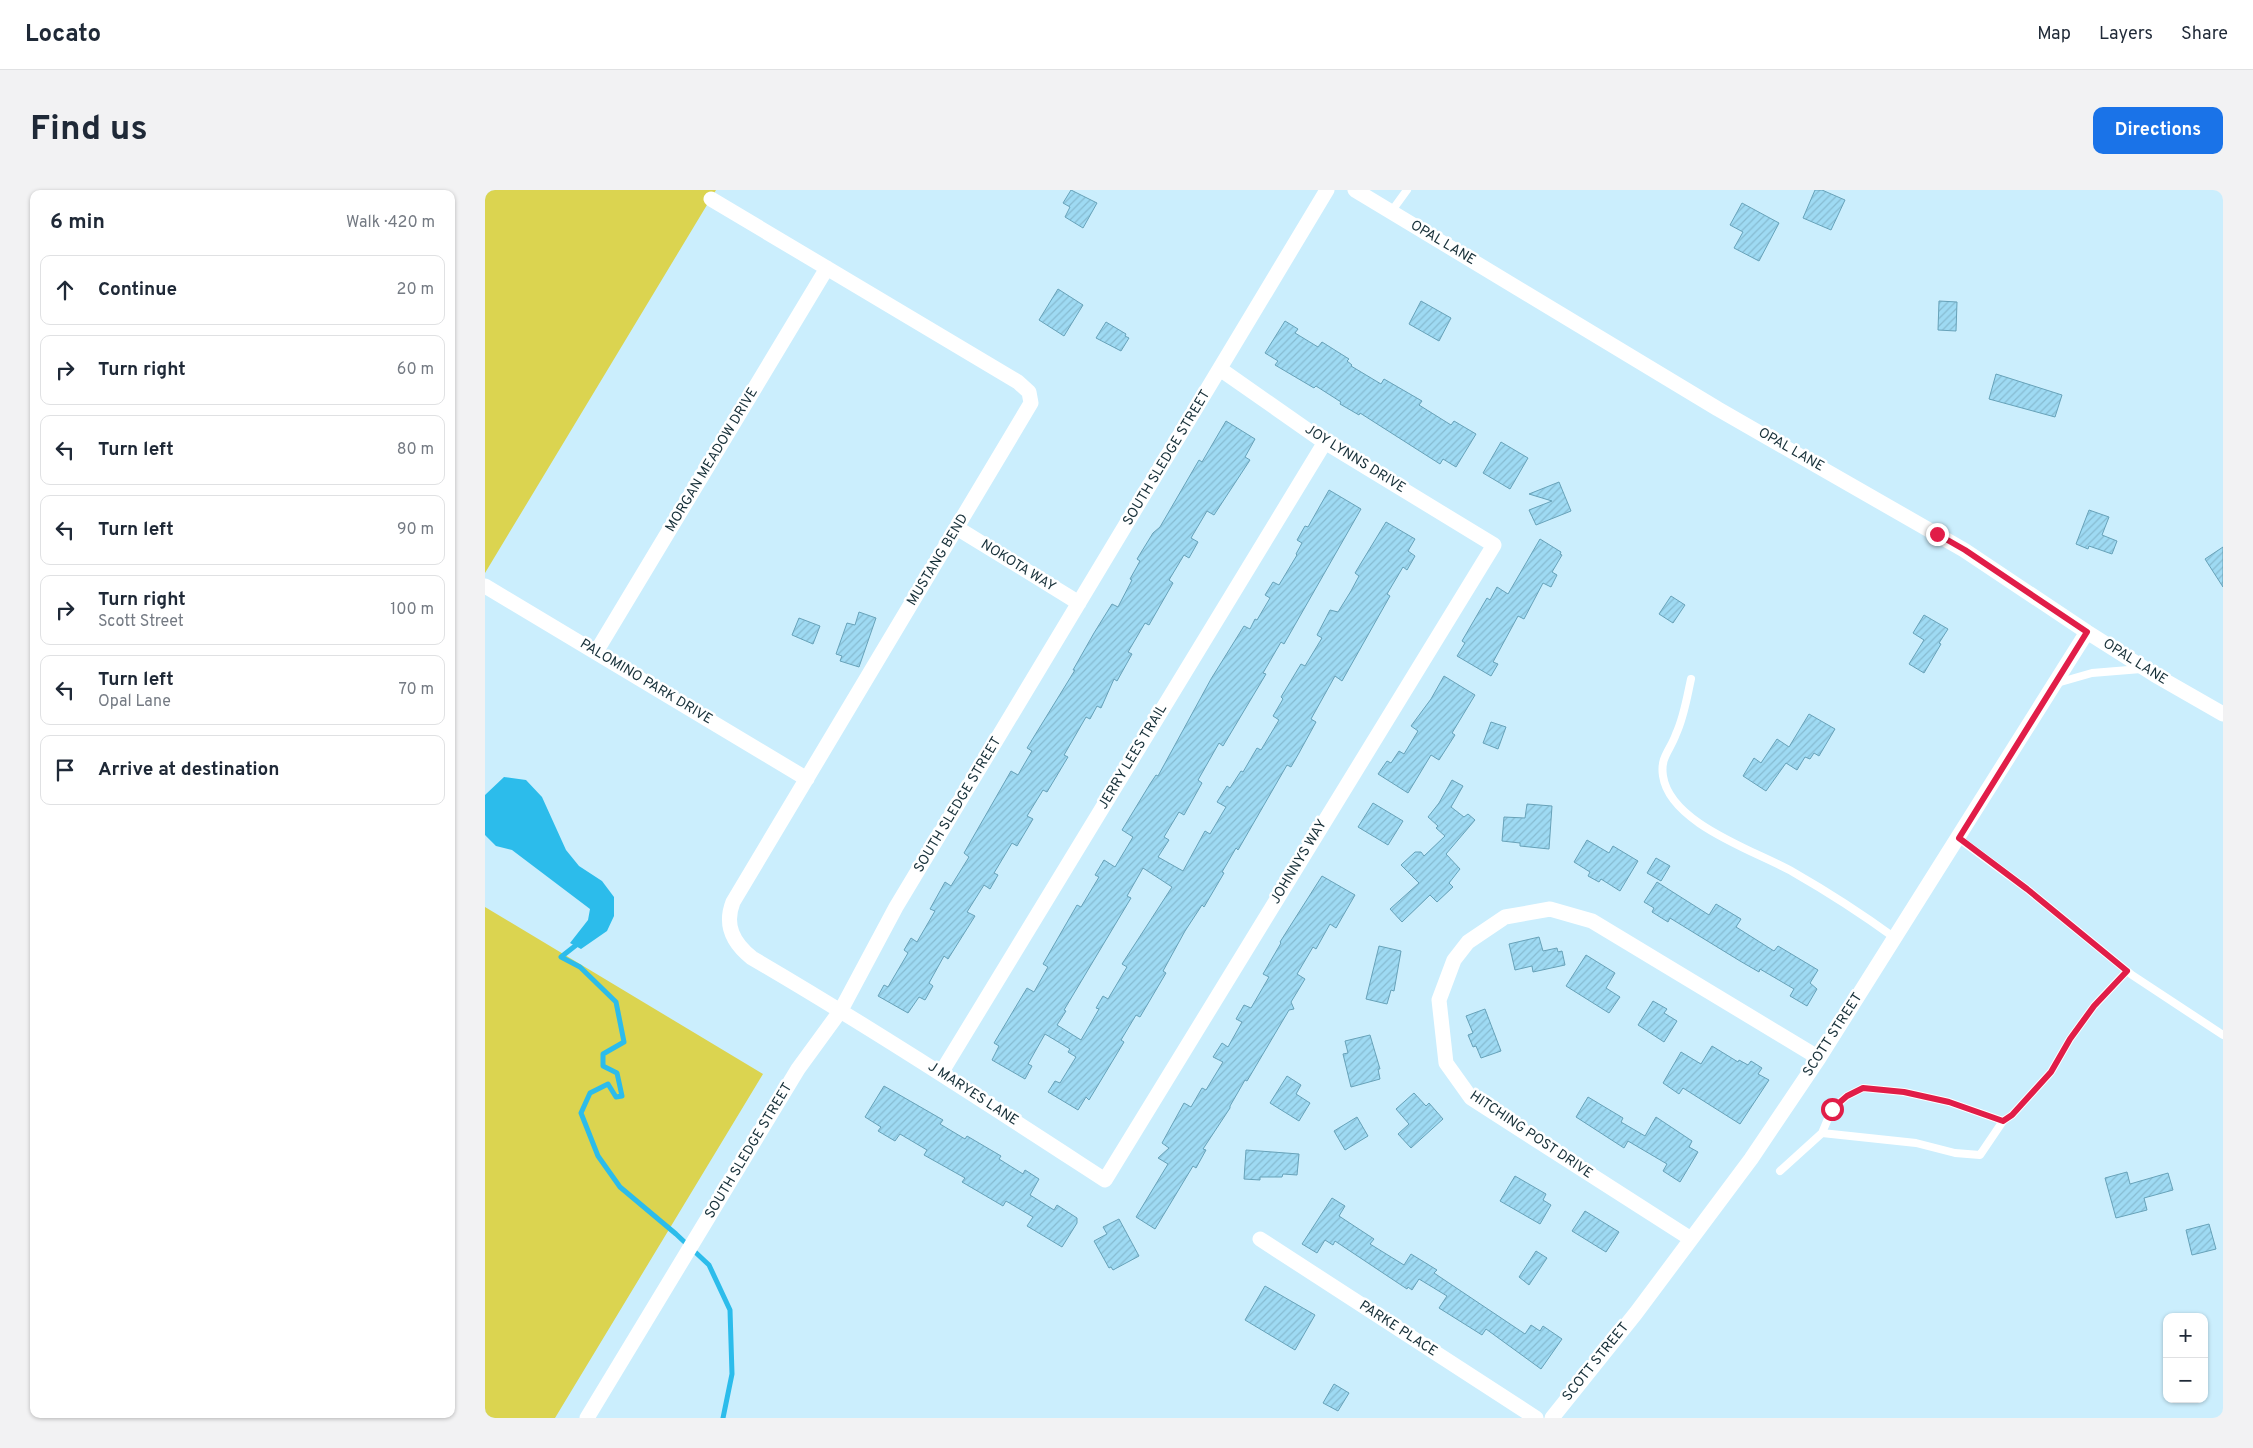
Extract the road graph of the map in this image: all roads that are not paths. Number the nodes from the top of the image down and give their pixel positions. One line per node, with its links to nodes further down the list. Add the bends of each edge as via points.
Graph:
1 (1327, 190): 7 (street, SOUTH SLEDGE STREET)
2 (1355, 190): 5 (street, OPAL LANE)
3 (1407, 190): 5 (lane)
4 (711, 199): 6 (street, MUSTANG BEND)
5 (1391, 212): 13 (street, OPAL LANE, via 1718,408 1965,550)
6 (827, 268): 9 (street, MUSTANG BEND, via 1018,382 1029,392 1030,409); 14 (street, MORGAN MEADOW DRIVE)
7 (1220, 369): 8 (street, JOY LYNNS DRIVE); 12 (street, SOUTH SLEDGE STREET)
8 (1325, 442): 10 (street, JOY LYNNS DRIVE); 26 (street, JERRY LEES TRAIL)
9 (957, 528): 12 (street, NOKOTA WAY); 19 (street, MUSTANG BEND)
10 (1494, 545): 30 (street, JOHNNYS WAY)
11 (485, 586): 14 (street, PALOMINO PARK DRIVE)
12 (1079, 604): 23 (street, SOUTH SLEDGE STREET, via 896,907)
13 (2087, 632): 15 (street, OPAL LANE); 17 (street, SCOTT STREET)
14 (596, 652): 19 (street, PALOMINO PARK DRIVE)
15 (2146, 669): 17 (lane, via 2092,673); 18 (street, OPAL LANE)
16 (1691, 679): 21 (lane, via 1676,734 1662,759 1665,786 1674,800 1701,824 1793,872)
17 (2056, 683): 20 (street, SCOTT STREET)
18 (2223, 714)
19 (807, 779): 23 (street, MUSTANG BEND, via 733,902 729,921 734,941 751,958)
20 (1959, 838): 21 (street, SCOTT STREET); 22 (lane)
21 (1895, 938): 25 (street, SCOTT STREET)
22 (2127, 971): 24 (lane); 27 (lane, via 2094,1006 2051,1072)
23 (841, 1010): 26 (street, J MARYES LANE); 33 (street, SOUTH SLEDGE STREET, via 798,1069)
24 (2223, 1035)
25 (1819, 1058): 31 (street, SCOTT STREET, via 1751,1159); 31 (street, HITCHING POST DRIVE, via 1592,921 1550,909 1505,917 1468,942 1454,960 1439,1000 1446,1063 1471,1098)
26 (941, 1073): 30 (street, J MARYES LANE)
27 (2003, 1121): 28 (lane, via 1980,1155 1955,1153 1916,1143); 28 (lane, via 1949,1102 1904,1092 1863,1088 1832,1109)
28 (1823, 1133): 29 (lane)
29 (1780, 1171)
30 (1105, 1180)
31 (1691, 1239): 35 (street, SCOTT STREET)
32 (1259, 1240): 34 (street, PARKE PLACE)
33 (587, 1418)
34 (1536, 1418)
35 (1552, 1418)

